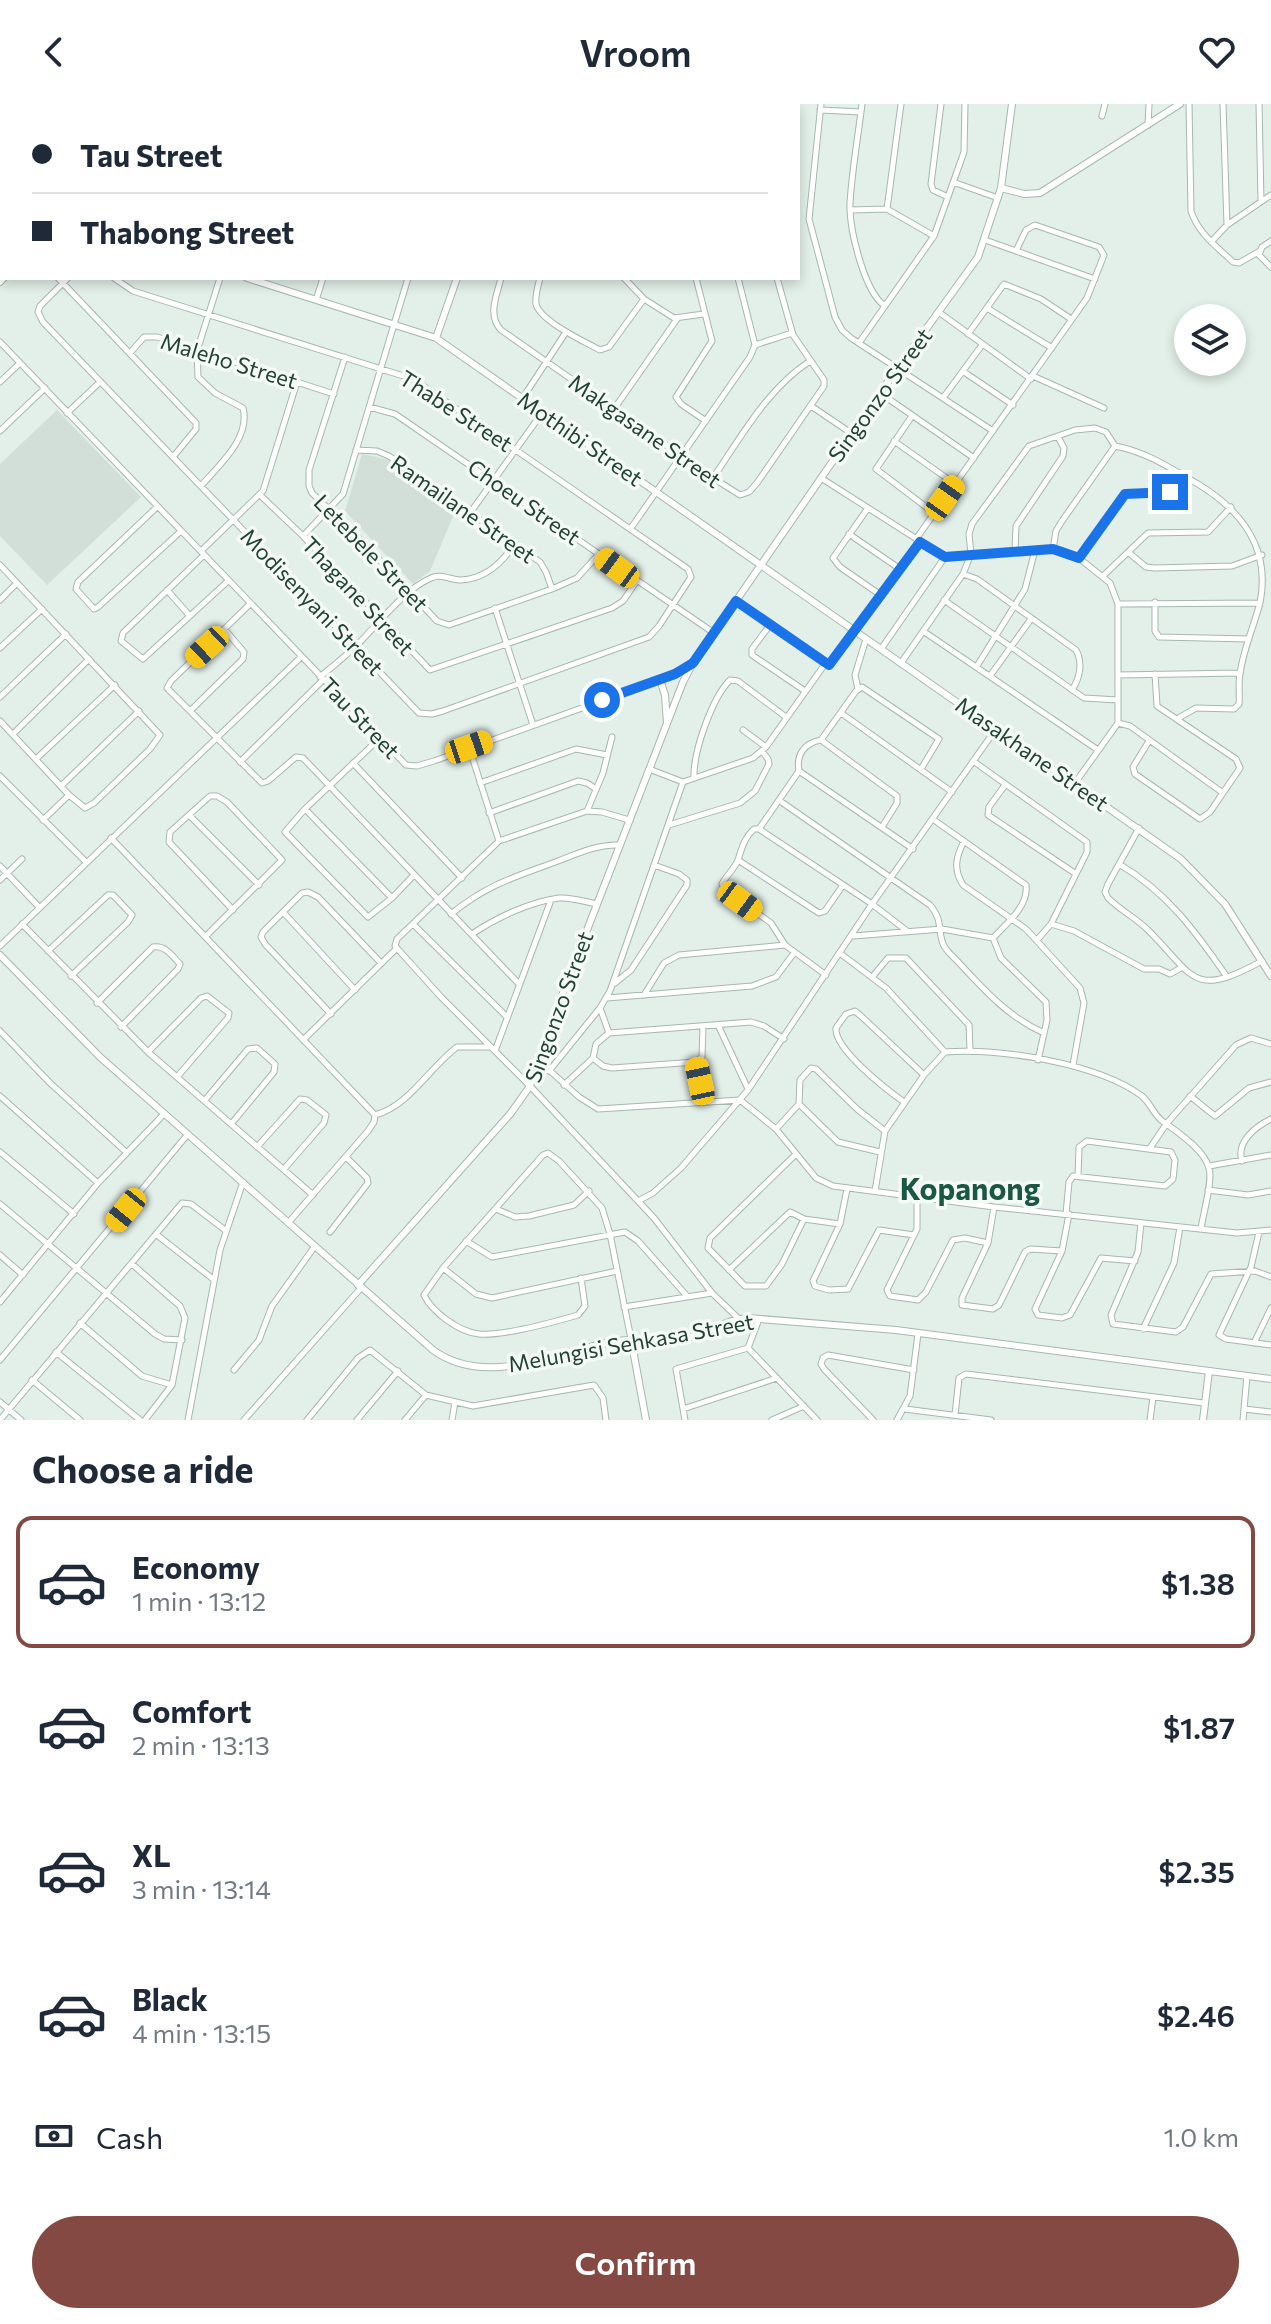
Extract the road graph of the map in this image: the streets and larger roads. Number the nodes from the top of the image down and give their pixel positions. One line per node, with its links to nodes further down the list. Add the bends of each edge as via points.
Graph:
1 (862, 104): 13 (street)
2 (901, 104): 22 (street)
3 (941, 104): 19 (street, via 931,184)
4 (965, 104): 16 (street, via 965,148)
5 (1012, 104): 17 (street, Singonzo Street)
6 (1105, 104): 14 (street)
7 (1149, 104): 15 (street)
8 (1180, 104): 15 (street)
9 (1189, 104): 30 (street, via 1191,211 1197,228)
10 (1223, 104): 26 (street)
11 (1259, 104): 21 (street)
12 (820, 107): 13 (street); 25 (street)
13 (861, 112): 23 (street)
14 (1102, 116)
15 (1148, 125): 17 (street, via 1040,193)
16 (953, 182): 19 (street); 20 (street)
17 (1001, 188): 20 (street, Singonzo Street)
18 (1271, 195): 21 (street)
19 (948, 197): 27 (street)
20 (998, 198): 28 (street, Singonzo Street)
21 (1261, 201): 26 (street)
22 (887, 209): 23 (street); 27 (street)
23 (850, 210): 50 (street, via 866,282)
24 (800, 219): 25 (street)
25 (809, 219): 63 (street, via 835,317 845,334)
26 (1227, 225): 30 (street)
27 (934, 236): 50 (street)
28 (985, 240): 31 (street); 52 (street, Singonzo Street)
29 (1271, 241): 32 (street)
30 (1211, 242): 32 (street, via 1236,263)
31 (1016, 251): 34 (street); 34 (street, via 1029,226 1052,229 1101,248 1104,255)
32 (1260, 251): 33 (street, via 1260,259)
33 (1271, 267)
34 (1095, 279): 56 (street)
35 (117, 280): 53 (street, Thabe Street, via 133,291)
36 (219, 280): 53 (street)
37 (253, 280): 49 (street, Mothibi Street)
38 (322, 280): 49 (street)
39 (408, 280): 57 (street)
40 (456, 280): 61 (street)
41 (501, 280): 71 (street, Makgasane Street, via 495,324)
42 (540, 280): 58 (street, via 537,307)
43 (626, 280): 48 (street)
44 (696, 280): 54 (street)
45 (739, 280): 64 (street)
46 (778, 280): 59 (street, Makgasane Street)
47 (60, 281): 68 (street); 78 (street, Modisenyani Street, via 38,312)
48 (644, 299): 55 (street); 58 (street, via 606,350)
49 (316, 300): 57 (street, Mothibi Street)
50 (885, 306): 63 (street)
51 (987, 308): 56 (street, via 1002,285 1009,284); 60 (street); 66 (street)
52 (940, 313): 60 (street); 74 (street, Singonzo Street)
53 (210, 314): 67 (street); 69 (street, Thabe Street)
54 (704, 314): 55 (street); 93 (street, via 711,344 676,397)
55 (677, 319): 89 (street)
56 (1071, 320): 66 (street)
57 (394, 324): 61 (street, Mothibi Street); 73 (street)
58 (566, 332): 71 (street)
59 (792, 333): 64 (street); 70 (street, Makgasane Street)
60 (968, 334): 65 (street)
61 (436, 338): 84 (street, Mothibi Street)
62 (0, 342): 72 (street, Tau Street)
63 (859, 343): 74 (street)
64 (755, 345): 93 (street)
65 (982, 345): 75 (street); 76 (street)
66 (1052, 348): 76 (street)
67 (197, 351): 68 (street, Maleho Street, via 149,336); 79 (street, Maleho Street); 110 (street, via 200,380 245,413 233,449)
68 (130, 353): 103 (street, via 197,424)
69 (345, 357): 73 (street, Thabe Street); 82 (street, Letebele Street)
70 (810, 361): 86 (street, Makgasane Street, via 825,382); 106 (street, via 771,395)
71 (545, 362): 84 (street); 89 (street, Makgasane Street)
72 (20, 363): 77 (street); 80 (street, Tau Street)
73 (380, 367): 87 (street); 100 (street, Thabe Street, via 413,379)
74 (897, 370): 81 (street, Singonzo Street); 83 (street)
75 (964, 372): 83 (street); 85 (street)
76 (1032, 377): 85 (street); 88 (street)
77 (0, 382)
78 (100, 382): 90 (street); 103 (street, Modisenyani Street)
79 (297, 382): 82 (street, Maleho Street); 112 (street)
80 (45, 388): 90 (street, Tau Street); 94 (street)
81 (880, 393): 92 (street); 96 (street, Singonzo Street)
82 (334, 394): 116 (street, Letebele Street, via 308,482)
83 (943, 398): 95 (street)
84 (522, 399): 91 (street, Mothibi Street)
85 (1013, 405): 95 (street)
86 (811, 406): 96 (street); 106 (street, Makgasane Street, via 749,492 735,493)
87 (369, 407): 101 (street); 108 (street, Choeu Street, via 395,414)
88 (1104, 408)
89 (614, 409): 102 (street, Makgasane Street)
90 (67, 413): 113 (street, Tau Street)
91 (542, 413): 100 (street); 111 (street, Mothibi Street)
92 (912, 416): 98 (street); 104 (street)
93 (706, 421): 102 (street)
94 (0, 431)
95 (993, 431): 104 (street)
96 (851, 433): 107 (street, Singonzo Street)
97 (1058, 437): 99 (street, via 1095,428 1109,434); 128 (street, via 1065,452 1016,526); 131 (street, via 1029,446 970,528)
98 (894, 441): 109 (street); 118 (street, via 876,469)
99 (1115, 446): 105 (street, via 1152,456); 126 (street, via 1058,527)
100 (516, 449): 108 (street); 120 (street, Thabe Street)
101 (356, 450): 116 (street, via 343,494); 117 (street, Ramailane Street, via 389,456)
102 (681, 456): 106 (street, Makgasane Street); 111 (street)
103 (173, 457): 110 (street, Modisenyani Street)
104 (974, 458): 109 (street)
105 (1180, 473): 115 (street); 135 (street, via 1170,492 1125,494)
106 (713, 478)
107 (821, 478): 114 (street); 137 (street, Singonzo Street)
108 (494, 481): 117 (street); 132 (street, Choeu Street)
109 (955, 484): 118 (street)
110 (201, 486): 119 (street, Modisenyani Street)
111 (656, 492): 120 (street); 137 (street, Mothibi Street)
112 (260, 495): 119 (street); 123 (street, Thagane Street)
113 (157, 507): 121 (street, Tau Street); 121 (street, via 78,582 79,595 94,609 102,605)
114 (868, 507): 122 (street); 124 (street)
115 (1231, 507): 130 (street, via 1208,532 1148,533); 133 (street)
116 (330, 509): 123 (street); 146 (street, Letebele Street)
117 (470, 513): 125 (street, Ramailane Street)
118 (934, 513): 124 (street)
119 (234, 520): 129 (street); 173 (street, Modisenyani Street)
120 (631, 528): 155 (street, Thabe Street, via 688,569)
121 (181, 531): 129 (street, Tau Street)
122 (849, 534): 138 (street); 147 (street, via 834,561)
123 (303, 536): 161 (street, Thagane Street)
124 (918, 540): 134 (street); 138 (street)
125 (515, 543): 144 (street, Ramailane Street, via 544,566); 146 (street, via 494,568 464,580 435,576)
126 (1053, 549): 127 (street); 135 (street)
127 (1035, 550): 128 (street); 156 (street, via 1028,583)
128 (1015, 551): 131 (street)
129 (202, 553): 141 (street, Tau Street); 145 (street)
130 (1129, 553): 133 (street, via 1155,568 1232,566); 140 (street)
131 (971, 554): 134 (street); 139 (street)
132 (598, 555): 142 (street, Choeu Street); 144 (street, Letebele Street, via 583,574)
133 (1262, 555): 152 (street)
134 (945, 557): 175 (street)
135 (1079, 558): 140 (street)
136 (0, 565): 143 (street)
137 (762, 565): 150 (street, Singonzo Street); 164 (street, Masakhane Street)
138 (900, 569): 147 (street)
139 (963, 574): 149 (street); 156 (street)
140 (1103, 576): 154 (street)
141 (228, 581): 153 (street, Tau Street); 159 (street)
142 (636, 582): 155 (street, Choeu Street); 171 (street, Thagane Street, via 616,607)
143 (17, 583): 148 (street); 158 (street)
144 (552, 589): 157 (street, Letebele Street)
145 (167, 590): 159 (street); 159 (street, via 121,640 143,659)
146 (410, 592): 157 (street, Letebele Street, via 444,625); 161 (street)
147 (882, 596): 164 (street)
148 (0, 600)
149 (944, 600): 165 (street); 168 (street)
150 (736, 601): 162 (street); 166 (street, Singonzo Street)
151 (1155, 602): 152 (street); 154 (street); 170 (street, via 1159,637)
152 (1260, 603): 170 (street)
153 (250, 604): 163 (street); 176 (street, Tau Street)
154 (1118, 604): 184 (street)
155 (672, 605): 166 (street, Choeu Street); 188 (street, Modisenyani Street, via 649,637)
156 (1015, 606): 160 (street); 168 (street)
157 (495, 608): 171 (street)
158 (42, 609): 167 (street); 174 (street)
159 (189, 615)
160 (1031, 619): 172 (street); 191 (street, via 1078,652 1079,674)
161 (382, 620): 171 (street, Thagane Street, via 430,670); 173 (street)
162 (770, 625): 179 (street); 192 (street, via 752,655)
163 (225, 630): 196 (street, via 244,652 243,659); 196 (street, via 167,685)
164 (855, 631): 169 (street, Masakhane Street); 179 (street)
165 (923, 631): 180 (street); 181 (street)
166 (714, 633): 178 (street, Singonzo Street)
167 (66, 634): 177 (street); 193 (street)
168 (997, 637): 172 (street); 181 (street)
169 (866, 639): 175 (street, Masakhane Street); 190 (street, via 855,675)
170 (1249, 639): 182 (street)
171 (508, 645): 188 (street)
172 (1012, 646): 185 (street); 191 (street)
173 (354, 647): 186 (street); 188 (street, Modisenyani Street, via 413,709 425,714)
174 (0, 648)
175 (881, 649): 180 (street, Masakhane Street)
176 (301, 657): 186 (street, Tau Street); 207 (street)
177 (89, 658): 189 (street); 206 (street)
178 (693, 663): 187 (street, Singonzo Street); 203 (street, Singonzo Street)
179 (825, 664): 192 (street)
180 (901, 664): 204 (street, Masakhane Street)
181 (977, 666): 185 (street)
182 (1240, 673): 183 (street); 199 (street, via 1236,708 1196,708)
183 (1155, 674): 184 (street); 199 (street, via 1156,703)
184 (1118, 675): 194 (street)
185 (990, 676): 214 (street)
186 (322, 678): 209 (street, Tau Street); 218 (street)
187 (660, 680): 202 (street, Tau Street); 203 (street, Singonzo Street)
188 (521, 683): 202 (street)
189 (115, 685): 195 (street); 216 (street)
190 (858, 689): 197 (street); 221 (street, via 867,689 939,739)
191 (1072, 690): 194 (street, via 1089,699)
192 (805, 691): 198 (street)
193 (0, 697)
194 (1118, 700): 201 (street)
195 (139, 711): 229 (street); 234 (street, via 160,733 158,740 89,807)
196 (190, 711): 207 (street)
197 (841, 713): 210 (street); 221 (street)
198 (786, 717): 213 (street); 224 (street, via 730,680 713,706)
199 (1177, 719): 233 (street, via 1240,763)
200 (0, 721): 206 (street)
201 (1118, 723): 211 (street); 214 (street)
202 (533, 725): 212 (street, Tau Street)
203 (667, 727): 220 (street, Singonzo Street)
204 (996, 729): 217 (street); 227 (street, Masakhane Street)
205 (743, 730): 213 (street)
206 (13, 734): 216 (street)
207 (217, 737): 218 (street); 247 (street)
208 (612, 737): 215 (street)
209 (380, 738): 212 (street, Tau Street, via 409,766); 219 (street)
210 (821, 740): 222 (street, via 800,754); 244 (street, via 897,796)
211 (1149, 741): 233 (street); 233 (street, via 1133,767 1138,777 1200,819)
212 (469, 747): 226 (street)
213 (764, 749): 224 (street, via 753,758); 243 (street, via 769,764 749,798)
214 (1098, 750): 227 (street)
215 (607, 755): 226 (street, via 576,749); 231 (street)
216 (36, 759): 229 (street)
217 (973, 761): 228 (street); 232 (street)
218 (240, 762): 230 (street, via 264,783 300,756)
219 (353, 763): 230 (street); 261 (street)
220 (649, 769): 225 (street); 241 (street, Singonzo Street)
221 (921, 769): 232 (street)
222 (799, 771): 235 (street); 244 (street)
223 (0, 776): 240 (street)
224 (694, 778): 225 (street)
225 (683, 782): 243 (street)
226 (480, 783): 238 (street)
227 (1075, 783): 245 (street, Masakhane Street)
228 (1005, 785): 259 (street, via 1086,840 1087,852); 259 (street, via 988,815)
229 (61, 786): 234 (street)
230 (328, 786): 236 (street); 260 (street)
231 (596, 789): 237 (street); 238 (street, via 578,781)
232 (952, 792): 242 (street)
233 (1223, 793)
234 (69, 795): 240 (street)
235 (780, 801): 246 (street); 262 (street)
236 (305, 809): 266 (street); 266 (street, via 286,834 355,905 368,917)
237 (587, 811): 241 (street); 248 (street)
238 (489, 813): 248 (street)
239 (190, 816): 264 (street); 264 (street, via 210,796 231,806 282,859); 272 (street, via 170,832 169,842)
240 (43, 820): 254 (street)
241 (629, 820): 250 (street, Singonzo Street)
242 (934, 820): 249 (street); 251 (street)
243 (668, 826): 256 (street)
244 (882, 827): 251 (street)
245 (1139, 828): 255 (street); 293 (street, Masakhane Street, via 1204,880)
246 (759, 829): 253 (street, via 747,836); 265 (street)
247 (111, 838): 254 (street); 282 (street)
248 (499, 841): 261 (street)
249 (964, 841): 275 (street, via 956,860 961,882); 275 (street, via 1026,885 1024,901)
250 (620, 845): 269 (street, Singonzo Street); 274 (street, via 511,876)
251 (913, 849): 262 (street)
252 (22, 859): 258 (street)
253 (738, 860): 265 (street, via 817,912 825,911); 286 (street, via 724,888 771,923)
254 (86, 862): 271 (street)
255 (1119, 864): 295 (street, via 1105,895 1148,930); 300 (street, via 1163,895 1194,928)
256 (654, 865): 302 (street); 302 (street, via 679,874 687,885 631,970)
257 (0, 866): 258 (street)
258 (7, 873): 263 (street); 271 (street)
259 (1076, 874): 277 (street)
260 (413, 876): 266 (street); 268 (street)
261 (462, 878): 268 (street)
262 (892, 878): 270 (street); 279 (street, via 930,905)
263 (0, 880)
264 (259, 885): 272 (street)
265 (844, 885): 270 (street)
266 (392, 898)
267 (551, 900): 269 (street); 281 (street, via 495,919); 301 (street)
268 (438, 902): 274 (street); 278 (street)
269 (597, 904): 325 (street, Singonzo Street)
270 (872, 904): 280 (street); 283 (street)
271 (39, 907): 276 (street)
272 (233, 910): 282 (street)
273 (283, 912): 294 (street, via 302,893 314,894); 303 (street); 308 (street, via 261,939)
274 (451, 914): 281 (street)
275 (1012, 919): 284 (street); 285 (street)
276 (22, 924): 287 (street); 289 (street)
277 (1051, 924): 285 (street); 295 (street, via 1144,969 1170,974)
278 (414, 925): 288 (street, via 395,941); 309 (street)
279 (942, 929): 280 (street); 284 (street); 315 (street, via 945,947 985,991 1022,1023)
280 (907, 931): 283 (street)
281 (472, 934): 301 (street)
282 (206, 936): 317 (street)
283 (853, 936): 291 (street)
284 (993, 938): 315 (street, via 1001,958 1046,1002)
285 (1037, 940): 327 (street, via 1083,995)
286 (785, 945): 290 (street); 304 (street, via 672,957)
287 (0, 946)
288 (396, 949): 294 (street); 319 (street)
289 (48, 951): 297 (street); 297 (street, via 108,895 130,911 128,922)
290 (794, 953): 296 (street); 304 (street, via 776,977 752,986)
291 (841, 954): 296 (street); 298 (street)
292 (0, 955): 342 (street, Melungisi Sehkasa Street)
293 (1262, 961): 299 (street, Masakhane Street); 300 (street)
294 (381, 963): 303 (street)
295 (1181, 968): 300 (street, via 1201,981)
296 (826, 975): 316 (street)
297 (71, 976): 306 (street)
298 (873, 976): 320 (street, via 888,958 906,958 969,1025); 322 (street)
299 (1271, 976)
300 (1227, 977)
301 (519, 984): 309 (street)
302 (613, 984): 305 (street)
303 (355, 990): 308 (street)
304 (644, 995): 305 (street)
305 (606, 998): 307 (street)
306 (97, 1003): 312 (street); 312 (street, via 153,947 166,950 180,966)
307 (600, 1008): 314 (street); 328 (street)
308 (331, 1014): 317 (street)
309 (507, 1017): 319 (street)
310 (718, 1025): 311 (street); 316 (street, via 757,1023); 334 (street)
311 (703, 1026): 314 (street); 326 (street, via 702,1057)
312 (121, 1027): 321 (street)
313 (0, 1031): 353 (street)
314 (609, 1033): 323 (street, via 595,1047)
315 (1044, 1033): 324 (street)
316 (784, 1039): 334 (street)
317 (303, 1040): 343 (street)
318 (1271, 1044): 336 (street, via 1251,1038 1239,1042)
319 (493, 1049): 333 (street); 343 (street, via 457,1047 393,1108)
320 (970, 1050): 322 (street); 324 (street)
321 (148, 1052): 330 (street); 330 (street, via 201,998 216,1000 228,1018)
322 (945, 1052): 329 (street)
323 (593, 1058): 326 (street, via 612,1068); 332 (street)
324 (1038, 1060): 327 (street)
325 (539, 1061): 328 (street); 333 (street, Singonzo Street)
326 (696, 1062): 338 (street)
327 (1073, 1065): 346 (street, via 1140,1095)
328 (549, 1071): 332 (street)
329 (924, 1075): 340 (street); 340 (street, via 855,1011 846,1014 836,1028 839,1041)
330 (177, 1077): 337 (street)
331 (1271, 1082): 336 (street, via 1249,1088 1215,1116)
332 (564, 1085): 338 (street, via 598,1109)
333 (530, 1086): 371 (street); 407 (street, Singonzo Street)
334 (748, 1090): 339 (street)
335 (0, 1096): 363 (street)
336 (1190, 1096): 346 (street)
337 (205, 1100): 345 (street); 345 (street, via 248,1049 257,1048 275,1064 274,1072)
338 (704, 1100): 339 (street)
339 (740, 1100): 347 (street); 371 (street, via 681,1168)
340 (904, 1102): 348 (street)
341 (799, 1104): 347 (street); 348 (street, via 800,1080 814,1068); 354 (street, via 838,1142)
342 (164, 1114): 349 (street, Melungisi Sehkasa Street); 353 (street)
343 (375, 1115): 357 (street, via 373,1125)
344 (1271, 1119): 358 (street, via 1242,1144)
345 (232, 1123): 350 (street)
346 (1167, 1123): 351 (street); 359 (street)
347 (776, 1129): 355 (street)
348 (885, 1131): 354 (street)
349 (188, 1134): 362 (street, Melungisi Sehkasa Street); 399 (street)
350 (257, 1147): 360 (street); 360 (street, via 300,1099 326,1115)
351 (1150, 1148): 361 (street, via 1084,1142 1079,1147); 361 (street, via 1173,1154 1173,1179 1167,1186)
352 (0, 1152): 375 (street)
353 (126, 1152): 363 (street)
354 (880, 1152): 367 (street)
355 (796, 1154): 364 (street, via 821,1182); 400 (street, via 709,1241 708,1248)
356 (1271, 1155): 358 (street)
357 (346, 1157): 369 (street); 385 (street, via 368,1183)
358 (1242, 1161): 359 (street)
359 (1209, 1166): 365 (street)
360 (284, 1169): 369 (street)
361 (1078, 1176): 376 (street, via 1069,1180)
362 (243, 1182): 378 (street, Melungisi Sehkasa Street); 383 (street)
363 (98, 1183): 375 (street)
364 (847, 1189): 367 (street); 380 (street)
365 (1208, 1190): 368 (street, via 1248,1195); 382 (street)
366 (589, 1191): 374 (street, via 574,1205 529,1216); 374 (street, via 548,1153); 387 (street, via 602,1208)
367 (875, 1191): 370 (street)
368 (1271, 1191)
369 (313, 1195): 378 (street)
370 (917, 1197): 373 (street); 389 (street)
371 (638, 1201): 409 (street)
372 (0, 1204): 392 (street)
373 (994, 1207): 376 (street); 391 (street)
374 (496, 1209): 390 (street)
375 (74, 1214): 392 (street)
376 (1068, 1214): 379 (street); 394 (street)
377 (804, 1219): 380 (street); 400 (street, via 787,1213); 400 (street, via 768,1284 745,1286)
378 (288, 1223): 393 (street, Melungisi Sehkasa Street)
379 (1141, 1223): 381 (street); 396 (street)
380 (840, 1224): 389 (street, via 813,1281 817,1287 849,1288 879,1230)
381 (1180, 1227): 382 (street); 417 (street, via 1171,1270)
382 (1201, 1229): 386 (street)
383 (225, 1230): 388 (street, via 184,1202); 406 (street)
384 (1271, 1230): 386 (street)
385 (330, 1232)
386 (1259, 1232): 402 (street)
387 (610, 1234): 390 (street, via 497,1257); 401 (street); 410 (street, via 631,1236)
388 (157, 1235): 397 (street); 406 (street)
389 (914, 1235): 391 (street, via 887,1290 893,1298 921,1298 953,1240)
390 (466, 1241): 398 (street)
391 (988, 1243): 394 (street, via 962,1305 993,1309 1025,1252)
392 (48, 1244): 399 (street); 403 (street)
393 (315, 1246): 407 (street, Melungisi Sehkasa Street); 426 (street, via 281,1292 259,1340)
394 (1062, 1251): 396 (street, via 1035,1309 1040,1316 1070,1315 1101,1258)
395 (0, 1255): 403 (street)
396 (1135, 1261): 417 (street, via 1111,1321)
397 (132, 1264): 408 (street); 420 (street, via 180,1306 185,1318)
398 (443, 1268): 405 (street, via 476,1294 492,1298); 405 (street, via 424,1297 449,1321 477,1334 578,1315 585,1306)
399 (77, 1269): 408 (street); 425 (street)
400 (729, 1270)
401 (617, 1271): 405 (street); 412 (street)
402 (1248, 1272): 404 (street); 417 (street, via 1211,1274 1178,1331); 421 (street, via 1219,1335)
403 (23, 1275): 411 (street)
404 (1271, 1277)
405 (581, 1278)
406 (214, 1279): 452 (street)
407 (359, 1287): 419 (street, Melungisi Sehkasa Street, via 440,1355 470,1366 510,1365); 453 (street)
408 (107, 1293): 416 (street); 420 (street, via 160,1337)
409 (712, 1293): 410 (street); 414 (street)
410 (687, 1296): 412 (street)
411 (0, 1302)
412 (624, 1307): 419 (street)
413 (1271, 1308): 421 (street)
414 (739, 1319): 415 (street, Melungisi Sehkasa Street); 419 (street, Melungisi Sehkasa Street, via 690,1337)
415 (759, 1319): 418 (street, Melungisi Sehkasa Street); 423 (street)
416 (80, 1323): 424 (street); 434 (street, via 142,1376)
417 (1143, 1329)
418 (918, 1334): 427 (street); 429 (street, Melungisi Sehkasa Street)
419 (631, 1339): 459 (street)
420 (182, 1340): 434 (street)
421 (1254, 1343): 422 (street)
422 (1271, 1345)
423 (748, 1348): 431 (street); 442 (street, via 676,1369)
424 (56, 1352): 433 (street); 451 (street)
425 (0, 1360)
426 (234, 1370)
427 (914, 1370): 443 (street); 463 (street, via 823,1358 824,1369)
428 (398, 1371): 435 (street); 454 (street, via 373,1350 366,1352); 455 (street)
429 (1209, 1371): 430 (street, Melungisi Sehkasa Street); 439 (street)
430 (1247, 1376): 432 (street, Melungisi Sehkasa Street); 444 (street)
431 (777, 1378): 440 (street); 442 (street)
432 (1271, 1379)
433 (32, 1380): 441 (street); 450 (street)
434 (172, 1385): 451 (street)
435 (426, 1395): 438 (street); 456 (street)
436 (1153, 1397): 439 (street); 446 (street, via 966,1374 959,1378); 466 (street)
437 (0, 1402): 441 (street)
438 (455, 1402): 447 (street, via 485,1406 592,1385 600,1391); 457 (street)
439 (1204, 1403): 467 (street)
440 (804, 1406): 461 (street); 462 (street)
441 (9, 1409): 448 (street); 449 (street)
442 (683, 1409): 460 (street)
443 (905, 1409): 446 (street); 464 (street)
444 (1244, 1409): 445 (street); 468 (street)
445 (1271, 1412)
446 (955, 1415): 465 (street)
447 (606, 1419): 458 (street)
448 (0, 1420)
449 (21, 1420)
450 (80, 1420)
451 (142, 1420)
452 (188, 1420)
453 (244, 1420)
454 (307, 1420)
455 (357, 1420)
456 (405, 1420)
457 (452, 1420)
458 (598, 1420)
459 (646, 1420)
460 (685, 1420)
461 (772, 1420)
462 (817, 1420)
463 (873, 1420)
464 (897, 1420)
465 (991, 1420)
466 (1150, 1420)
467 (1203, 1420)
468 (1243, 1420)

